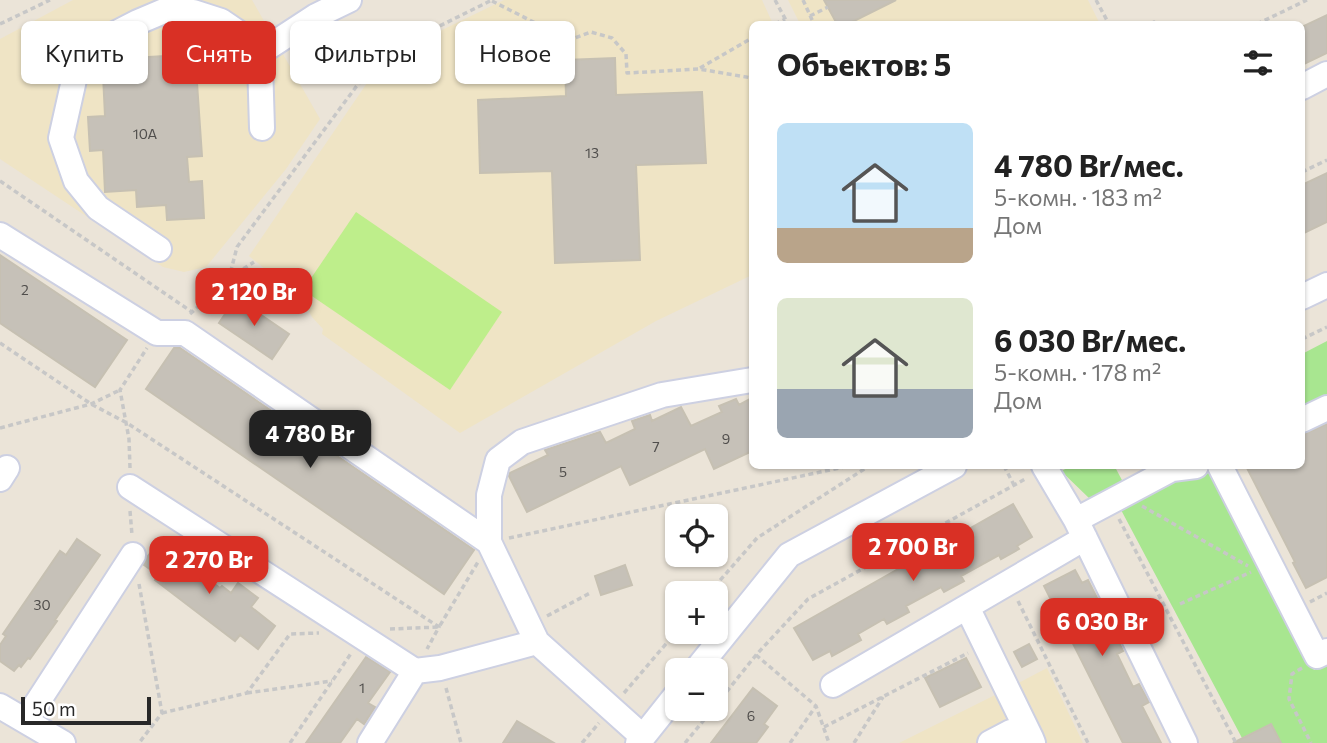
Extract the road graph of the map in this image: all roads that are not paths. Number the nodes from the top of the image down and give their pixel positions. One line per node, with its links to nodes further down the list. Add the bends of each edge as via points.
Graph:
1 (349, 0): 3 (street)
2 (221, 21): 9 (street, via 193,12 164,12 101,41 76,71 61,138 76,181 98,208)
3 (276, 42)
4 (1327, 74): 6 (street)
5 (261, 84): 7 (street)
6 (1305, 85)
7 (262, 128)
8 (0, 235): 21 (street, via 157,333 185,333)
9 (159, 249)
10 (1327, 285): 11 (street)
11 (1305, 296)
12 (749, 380): 21 (street, via 662,395 522,442 498,460 489,495)
13 (1327, 408): 14 (street)
14 (1305, 419)
15 (948, 469): 26 (street, via 789,555)
16 (1045, 469): 20 (street)
17 (1172, 469): 20 (street, via 1116,498)
18 (1222, 469): 25 (street)
19 (130, 487): 27 (street)
20 (1080, 529): 23 (street); 37 (street)
21 (489, 542): 24 (street)
22 (133, 555): 31 (street)
23 (967, 607): 28 (street); 33 (street)
24 (534, 634): 27 (street, via 440,668); 32 (street)
25 (1322, 653)
26 (706, 658)
27 (415, 671): 35 (street)
28 (833, 685)
29 (0, 706): 31 (street)
30 (665, 709): 32 (street)
31 (26, 720): 34 (street)
32 (640, 740)
33 (1032, 741): 36 (street, via 1011,732)
34 (63, 743)
35 (370, 743)
36 (990, 743)
37 (1185, 743)

